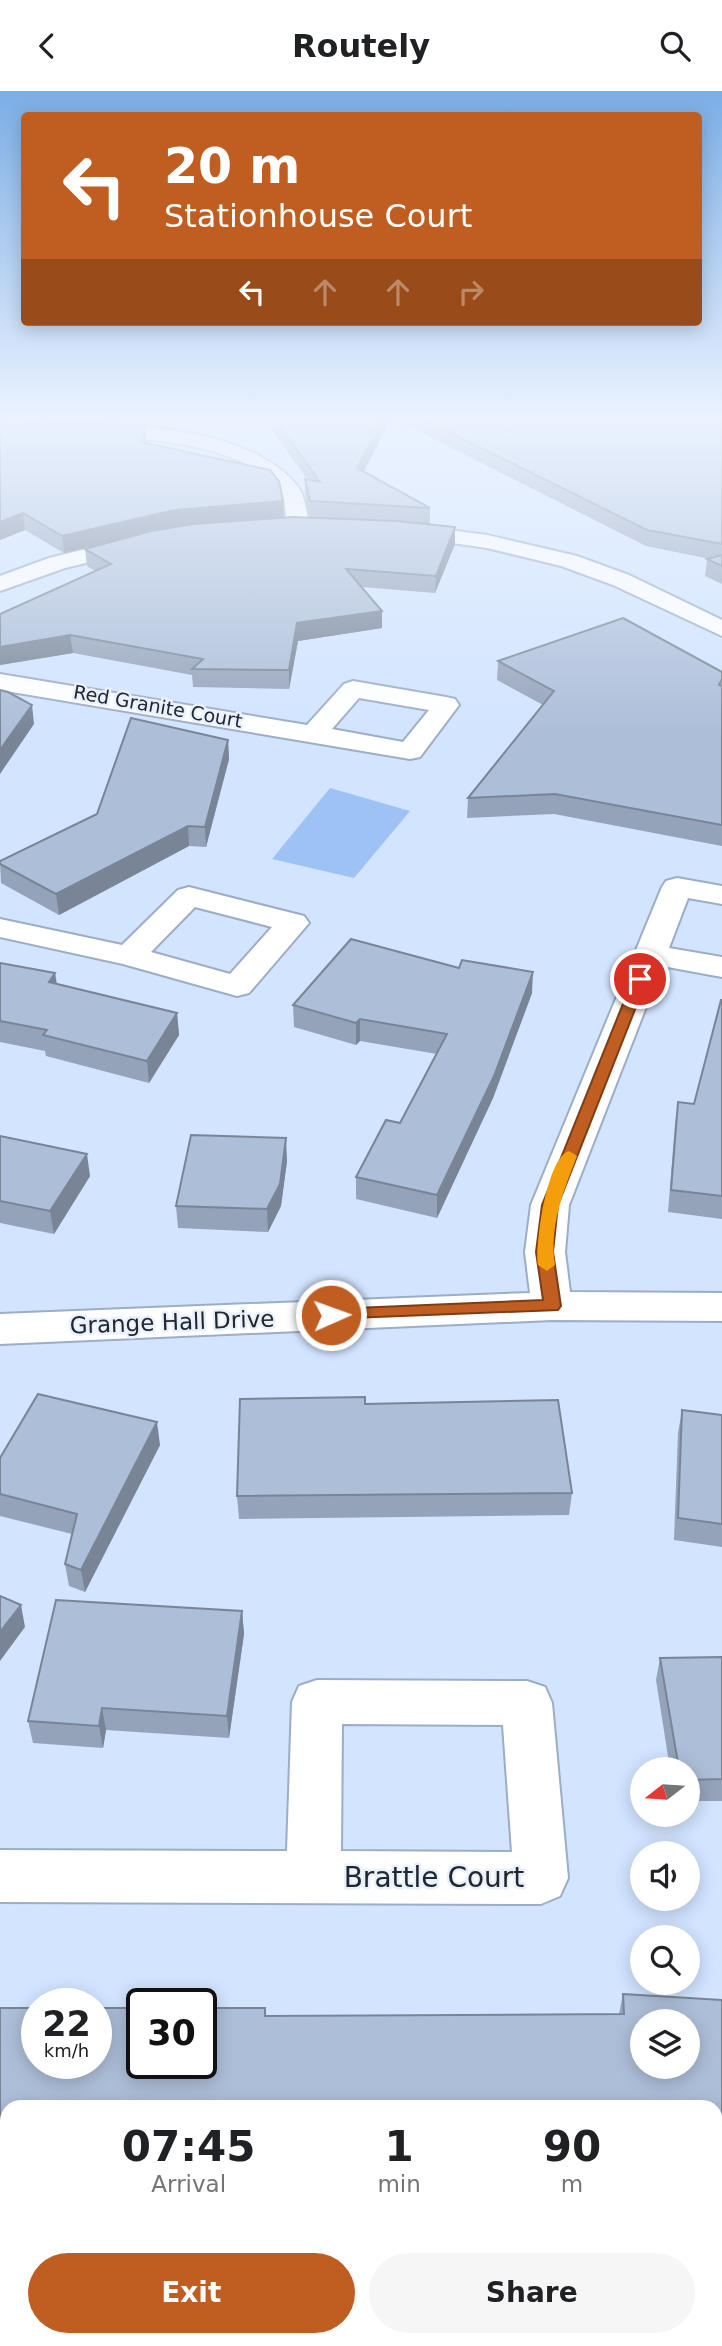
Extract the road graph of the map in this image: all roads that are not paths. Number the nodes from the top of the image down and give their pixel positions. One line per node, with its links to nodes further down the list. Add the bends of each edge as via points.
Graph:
1 (298, 523): 3 (street)
2 (272, 527): 3 (street)
3 (299, 527): 4 (street)
4 (324, 527)
5 (389, 529): 8 (street, via 461,536 564,559 622,580)
6 (158, 540): 7 (street, via 57,563)
7 (0, 584)
8 (722, 629)
9 (0, 683): 10 (street, Red Granite Court)
10 (315, 733)
11 (722, 895): 13 (street, via 677,887)
12 (0, 928): 14 (street)
13 (650, 954): 15 (street); 16 (street, via 550,1205 545,1252)
14 (129, 957)
15 (722, 967)
16 (552, 1306): 17 (street, Grange Hall Drive); 18 (street, Grange Hall Drive)
17 (722, 1307)
18 (0, 1329)
19 (0, 1876): 20 (street, Brattle Court)
20 (314, 1877): 20 (street, Brattle Court, via 541,1878 527,1703 317,1702)

